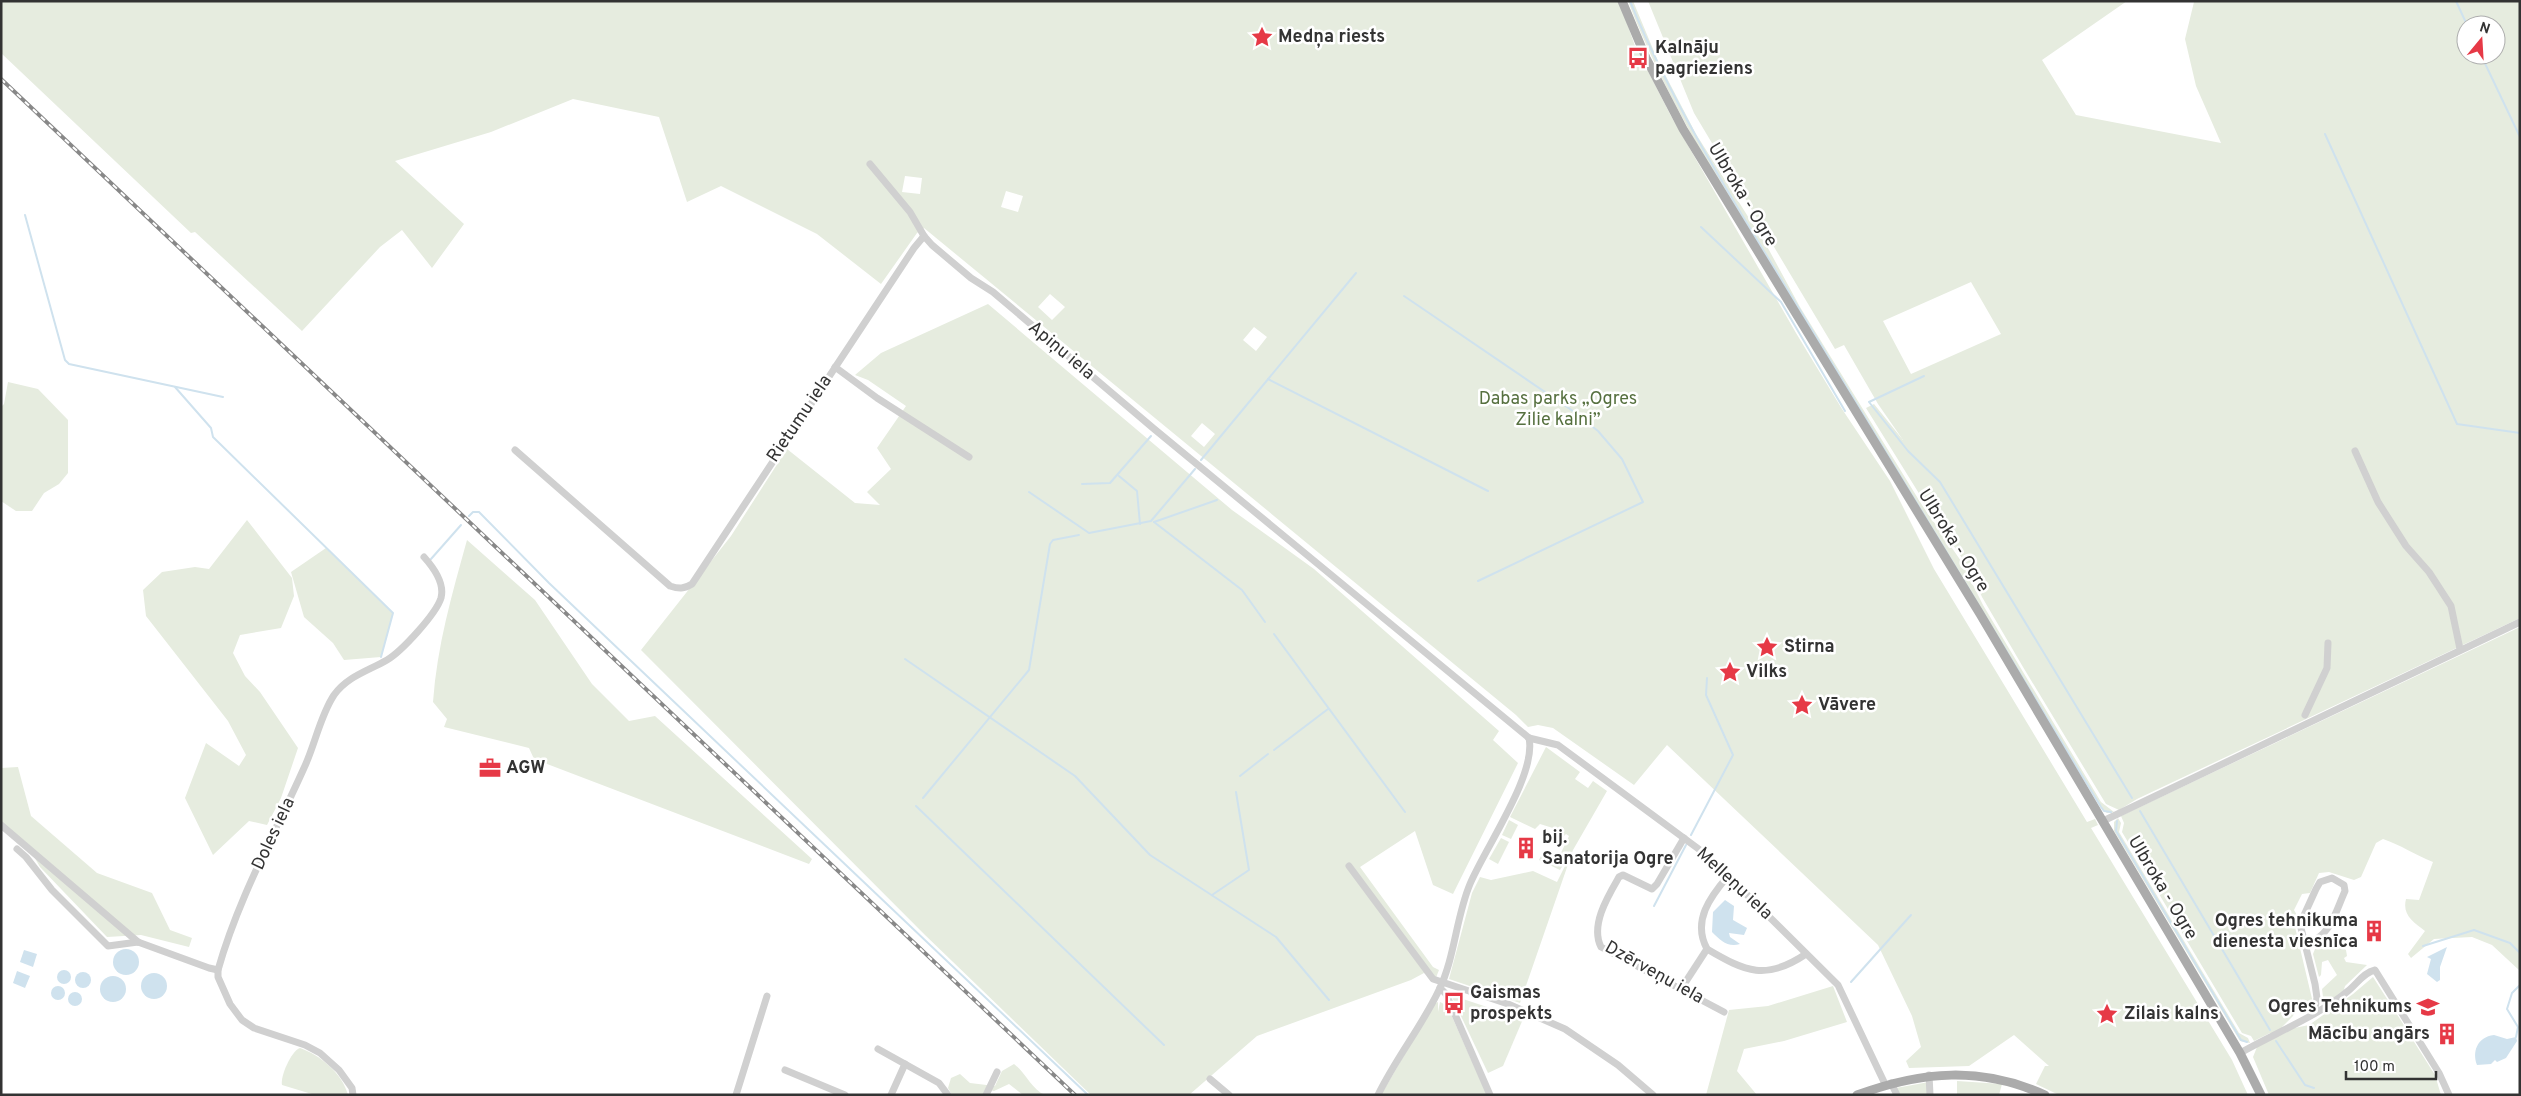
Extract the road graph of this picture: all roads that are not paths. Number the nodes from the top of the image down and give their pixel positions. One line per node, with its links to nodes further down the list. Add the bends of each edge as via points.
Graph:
1 (1622, 1): 14 (main road, Ulbroka - Ogre, via 1646,58 1688,137)
2 (870, 164): 3 (street, Apiņu iela, via 910,212)
3 (924, 236): 4 (street, Rietumu iela); 13 (street, Apiņu iela)
4 (835, 367): 5 (street, Rietumu iela, via 692,584 678,588 670,586); 7 (street)
5 (514, 450)
6 (2356, 451): 11 (street, via 2378,502 2451,606)
7 (969, 457)
8 (424, 557): 24 (street, Doles iela, via 438,578 439,602 394,655 354,676 332,699 305,768 235,918)
9 (2520, 622): 11 (street)
10 (2328, 644): 12 (street, via 2327,668)
11 (2460, 650): 14 (street)
12 (2305, 715)
13 (1528, 738): 16 (street, Melleņu iela, via 1558,745); 25 (street, via 1528,761 1518,789 1470,884)
14 (2103, 821): 33 (main road, Ulbroka - Ogre)
15 (1, 824): 20 (street)
16 (1684, 838): 19 (street, Melleņu iela); 26 (street, Dzērveņu iela, via 1652,889 1623,875 1618,877 1603,909 1598,940 1601,947)
17 (17, 849): 20 (street, via 52,890 108,946)
18 (1349, 866): 25 (street, via 1426,971)
19 (1728, 876): 22 (street, via 1712,894 1704,910 1702,931); 23 (street, Melleņu iela)
20 (138, 942): 24 (street)
21 (2306, 944): 21 (street, via 2300,933 2300,924 2320,882 2332,878 2344,885 2345,891 2325,934); 29 (street, via 2317,998)
22 (1707, 949): 23 (street, via 1731,963 1763,971 1777,969); 26 (street)
23 (1806, 954): 39 (street, Melleņu iela, via 1841,990)
24 (218, 970): 41 (street, via 230,1004 242,1020 254,1028 320,1053 339,1070)
25 (1441, 985): 48 (street); 49 (street); 50 (street, via 1508,1004 1565,1029 1618,1065)
26 (1681, 988): 28 (street, Dzērveņu iela)
27 (767, 996): 42 (street)
28 (1724, 1012)
29 (2314, 1012): 30 (street, via 2341,997 2366,974 2376,970); 33 (street)
30 (2414, 1032): 31 (street); 56 (street)
31 (2402, 1038)
32 (878, 1049): 34 (street)
33 (2240, 1053): 55 (main road, Ulbroka - Ogre)
34 (905, 1064): 44 (street); 45 (street, via 939,1083)
35 (785, 1070): 43 (street)
36 (997, 1072): 46 (street)
37 (1929, 1075): 39 (main road); 40 (main road, via 1979,1076 2006,1081); 53 (street)
38 (1210, 1079): 47 (street)
39 (1888, 1083): 51 (main road); 52 (street, Melleņu iela)
40 (2027, 1091): 54 (main road)
41 (354, 1095)
42 (736, 1095)
43 (845, 1095)
44 (891, 1095)
45 (948, 1095)
46 (986, 1095)
47 (1229, 1095)
48 (1378, 1095)
49 (1490, 1095)
50 (1653, 1095)
51 (1857, 1095)
52 (1897, 1095)
53 (1930, 1095)
54 (2045, 1095)
55 (2262, 1095)
56 (2449, 1095)

